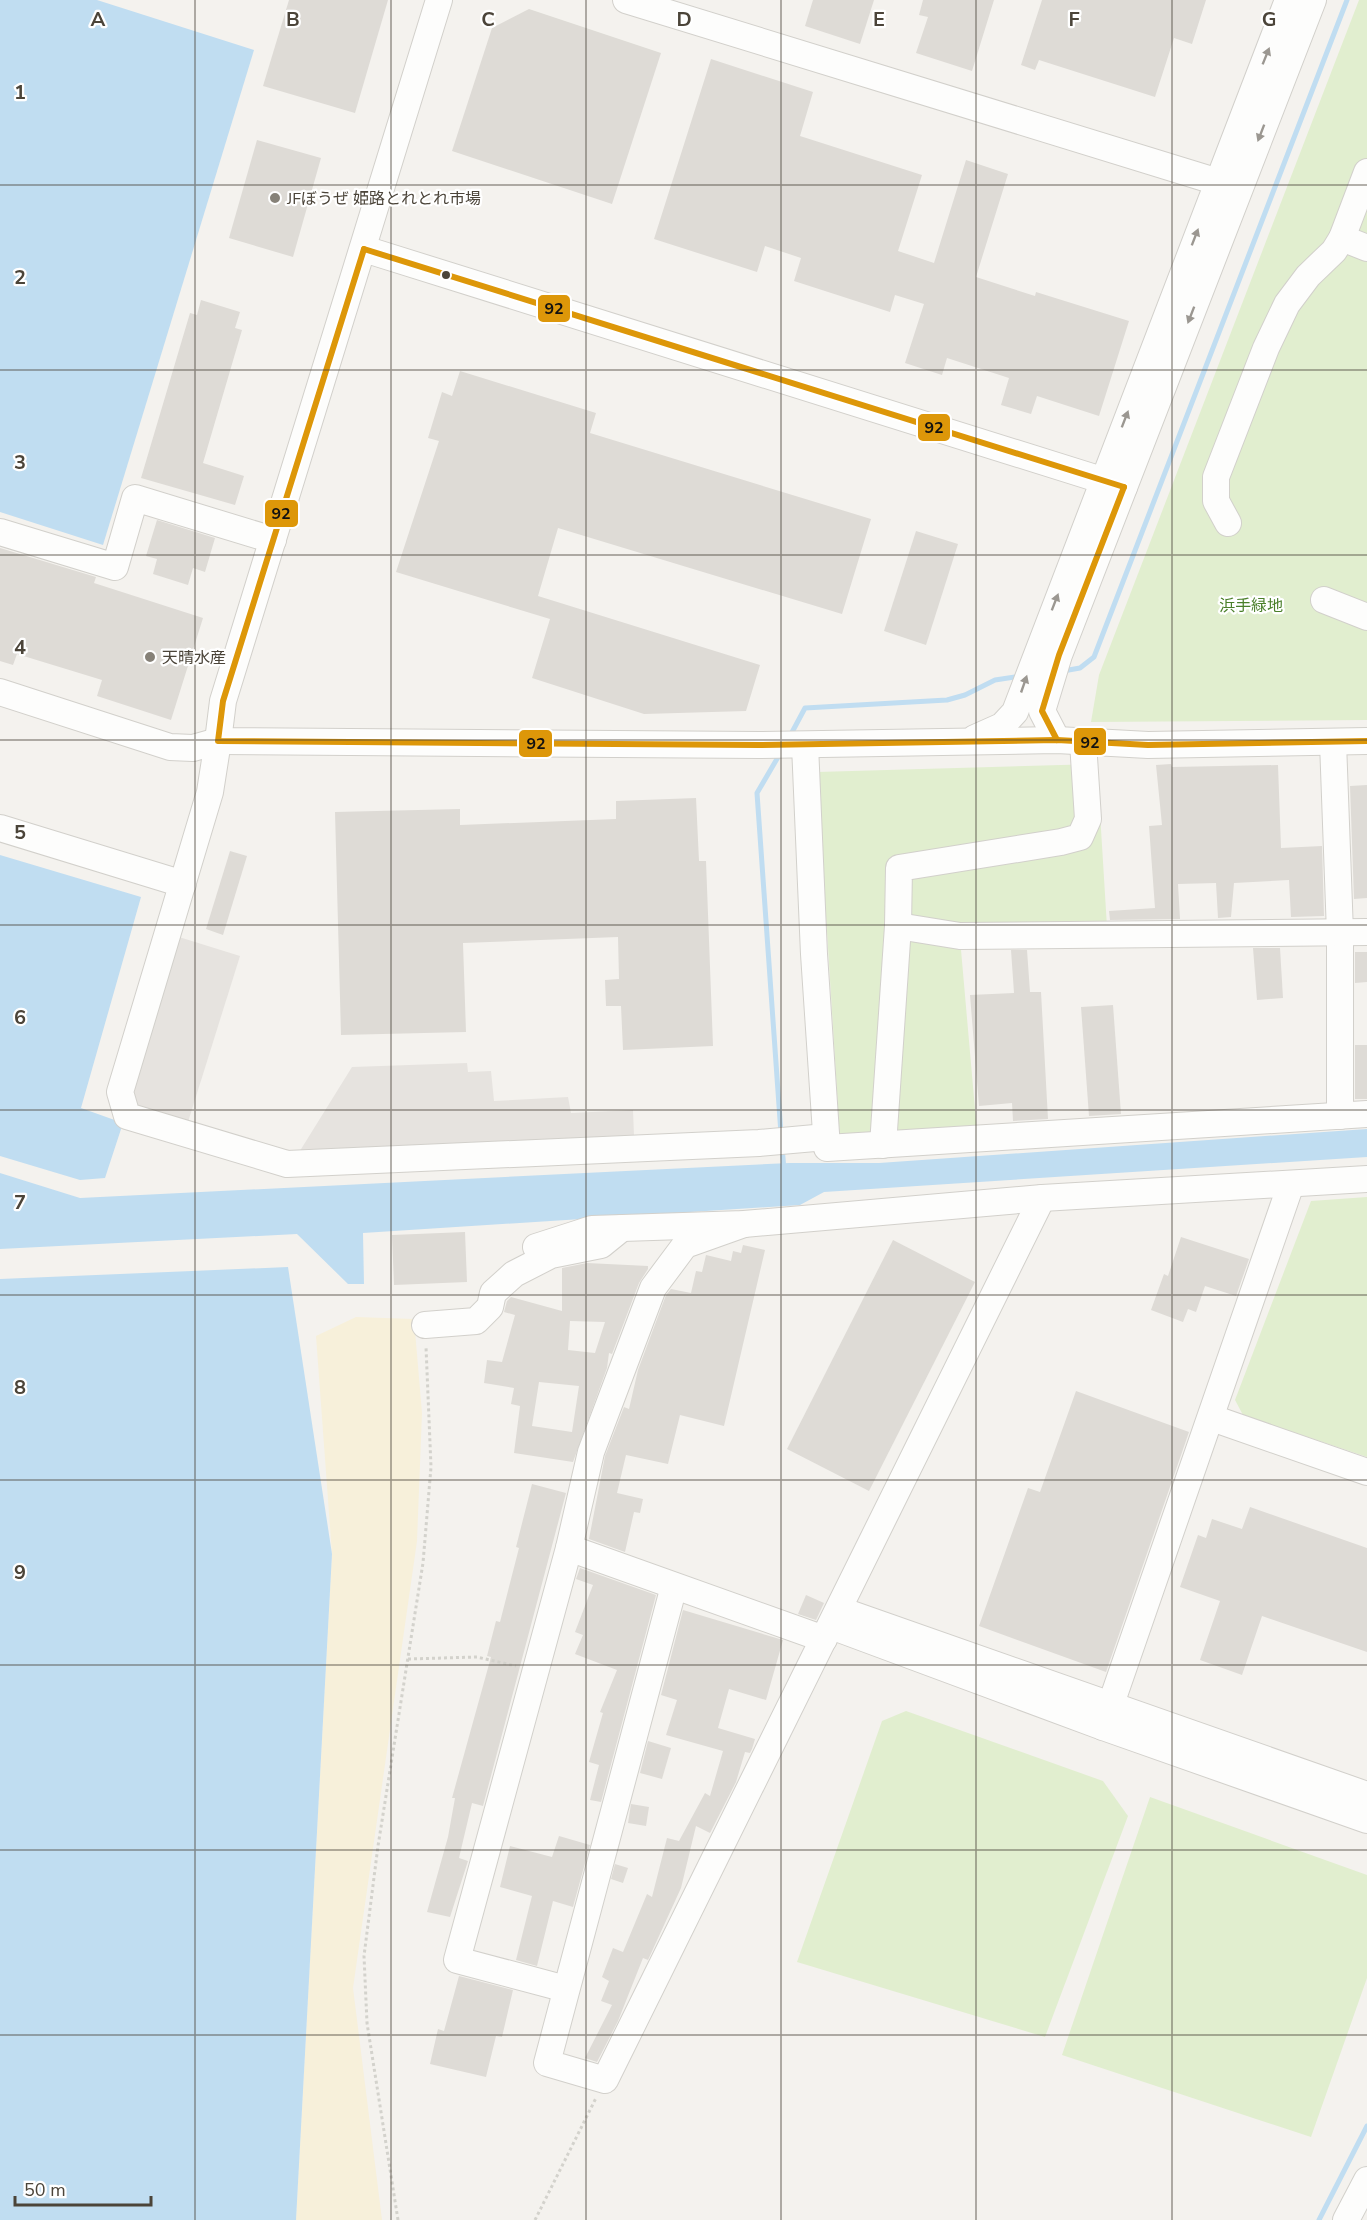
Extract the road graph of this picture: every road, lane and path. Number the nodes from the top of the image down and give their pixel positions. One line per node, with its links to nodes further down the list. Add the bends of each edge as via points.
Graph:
1 (439, 0): 9 (street)
2 (626, 0): 6 (street)
3 (1288, 0): 6 (street, one-way to 3)
4 (1313, 0): 6 (street, one-way to 6)
5 (1367, 172): 7 (street)
6 (1228, 185): 10 (street)
7 (1342, 238): 8 (street); 11 (street, via 1287,304 1266,348 1216,477 1216,501)
8 (1367, 248)
9 (364, 249): 10 (street); 13 (street)
10 (1113, 483): 16 (street)
11 (1228, 523)
12 (0, 532): 13 (street, via 115,567 135,498)
13 (273, 540): 20 (street, via 224,701)
14 (1324, 600): 15 (street)
15 (1367, 617)
16 (1046, 656): 18 (street, one-way to 16); 19 (street, via 1042,711)
17 (0, 692): 20 (street, via 170,747 192,748)
18 (1015, 712): 21 (street); 23 (street, via 1002,726)
19 (1057, 740): 21 (street); 24 (street)
20 (218, 741): 26 (street); 28 (street, via 210,792)
21 (1025, 741): 23 (street)
22 (1367, 741): 25 (street)
23 (964, 742): 26 (street)
24 (1083, 742): 25 (street); 29 (street, via 1088,819 1080,837 899,868)
25 (1333, 742): 31 (street)
26 (805, 745): 34 (street)
27 (0, 828): 28 (street)
28 (183, 884): 34 (street, via 120,1092 127,1116 287,1164)
29 (898, 926): 31 (street, via 960,936); 35 (street)
30 (1367, 932): 31 (street)
31 (1340, 933): 33 (street)
32 (1367, 1114): 33 (street)
33 (1340, 1116): 35 (street)
34 (826, 1137): 35 (street, via 827,1148)
35 (883, 1145)
36 (1367, 1179): 37 (street)
37 (1291, 1184): 38 (street); 43 (street)
38 (1042, 1198): 39 (street); 47 (street)
39 (744, 1224): 40 (street); 45 (street, via 685,1245 653,1288 591,1452)
40 (622, 1228): 41 (street, via 592,1229); 42 (street, via 601,1245 551,1255 514,1274 494,1293 490,1307 476,1321)
41 (536, 1247)
42 (425, 1325): 48 (path, via 431,1467 423,1563)
43 (1212, 1418): 44 (street); 50 (street)
44 (1367, 1472)
45 (569, 1548): 46 (street); 49 (street)
46 (675, 1586): 47 (street); 53 (street)
47 (832, 1625): 50 (street); 54 (street)
48 (408, 1659): 49 (path, via 477,1657); 56 (path, via 364,1956 368,2023)
49 (535, 1671): 53 (street, via 457,1960)
50 (1108, 1716): 51 (street); 52 (street)
51 (1367, 1795)
52 (1367, 1820)
53 (566, 1989): 54 (street, via 547,2063)
54 (605, 2080): 57 (path)
55 (1367, 2180): 58 (street)
56 (398, 2220)
57 (535, 2220)
58 (1346, 2220)

